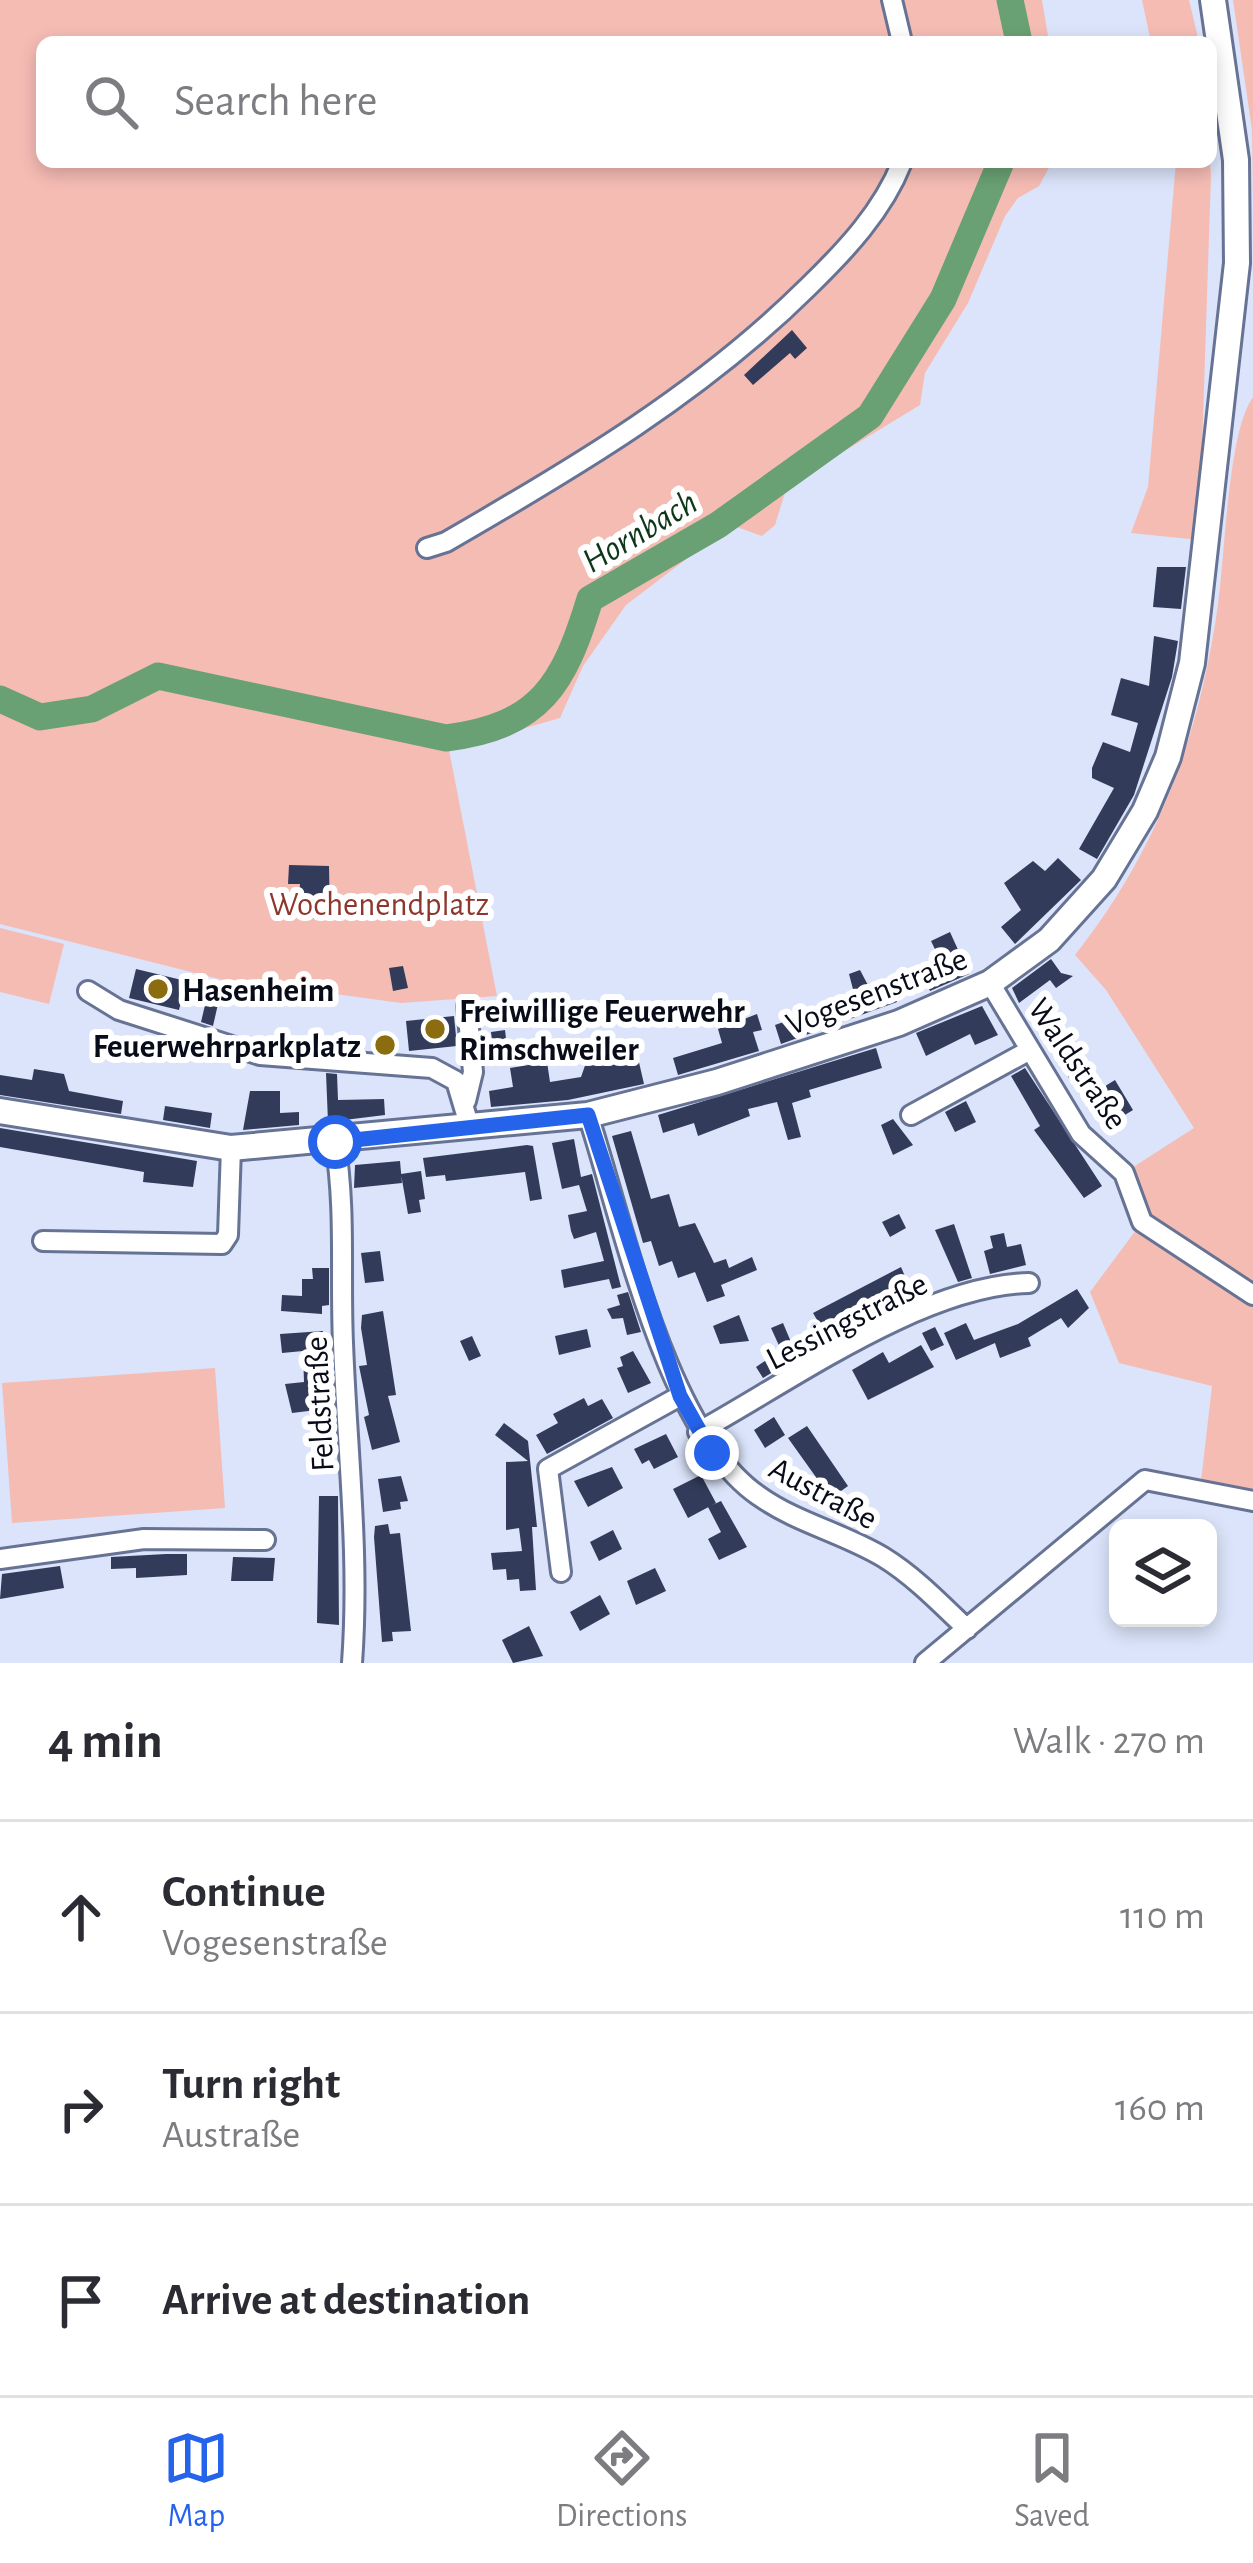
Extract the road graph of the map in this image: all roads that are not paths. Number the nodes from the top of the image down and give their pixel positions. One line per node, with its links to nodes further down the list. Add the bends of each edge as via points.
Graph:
1 (892, 0): 3 (street)
2 (1213, 0): 6 (main road, Vogesenstraße, via 1231,110 1235,303 1186,698 1145,812 1118,860 1072,917)
3 (901, 36)
4 (898, 168): 5 (street, via 850,245 747,347 563,476)
5 (427, 548)
6 (990, 982): 9 (street, Waldstraße); 12 (main road, Vogesenstraße, via 862,1036)
7 (88, 991): 10 (street, via 136,1016 260,1055 432,1068 457,1082)
8 (467, 1006): 10 (street, via 473,1072)
9 (1030, 1049): 13 (street); 19 (street, Waldstraße, via 1082,1133 1124,1173 1142,1222)
10 (466, 1100): 14 (street)
11 (0, 1111): 16 (main road, Vogesenstraße)
12 (588, 1115): 14 (main road, Vogesenstraße); 20 (street, Austraße)
13 (910, 1115)
14 (470, 1128): 15 (main road, Vogesenstraße)
15 (335, 1142): 16 (main road, Vogesenstraße); 27 (street, Feldstraße, via 346,1218 342,1338 357,1559)
16 (231, 1148): 17 (street, via 221,1244)
17 (43, 1241)
18 (1029, 1283): 21 (street, Lessingstraße, via 944,1302)
19 (1253, 1295)
20 (680, 1396): 21 (street, Austraße); 25 (street, via 548,1469)
21 (698, 1432): 26 (street, Austraße, via 756,1494 880,1556)
22 (1253, 1501): 26 (street, via 1145,1480)
23 (265, 1540): 24 (street, via 144,1539)
24 (0, 1559)
25 (561, 1572)
26 (967, 1629): 28 (street)
27 (352, 1663)
28 (925, 1663)

